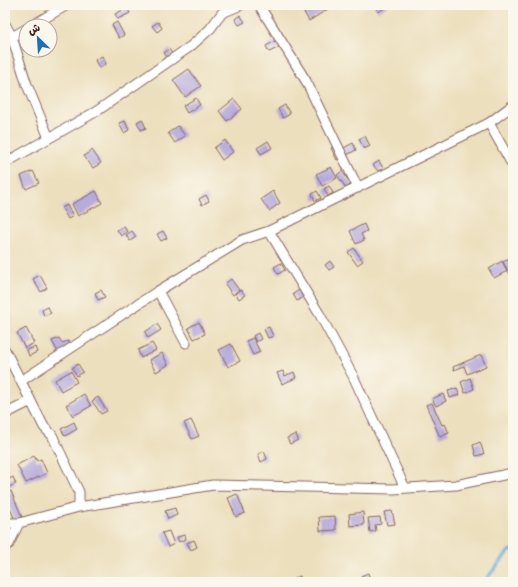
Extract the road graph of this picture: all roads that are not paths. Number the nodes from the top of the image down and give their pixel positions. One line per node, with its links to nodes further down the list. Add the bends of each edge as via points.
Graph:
1 (67, 5): 4 (street)
2 (241, 5): 10 (street, via 222,12 210,29 185,51 97,111)
3 (259, 5): 13 (street, via 306,81)
4 (45, 18)
5 (5, 24): 7 (street)
6 (18, 33): 7 (street)
7 (8, 39): 10 (street)
8 (513, 105): 9 (street)
9 (489, 123): 12 (street); 13 (street)
10 (49, 138): 11 (street)
11 (5, 163)
12 (513, 166)
13 (358, 188): 14 (street)
14 (269, 231): 15 (street, via 242,240); 22 (street, via 320,315 353,376)
15 (158, 291): 16 (street); 18 (street)
16 (186, 343)
17 (5, 350): 18 (street)
18 (21, 381): 19 (street)
19 (31, 401): 20 (street); 23 (street, via 44,427 52,435 80,492)
20 (5, 414)
21 (513, 473): 22 (street, via 456,485)
22 (405, 488): 23 (street, via 213,485)
23 (79, 507): 25 (street)
24 (5, 523): 25 (street)
25 (19, 523): 26 (street, via 9,544)
26 (5, 546)

